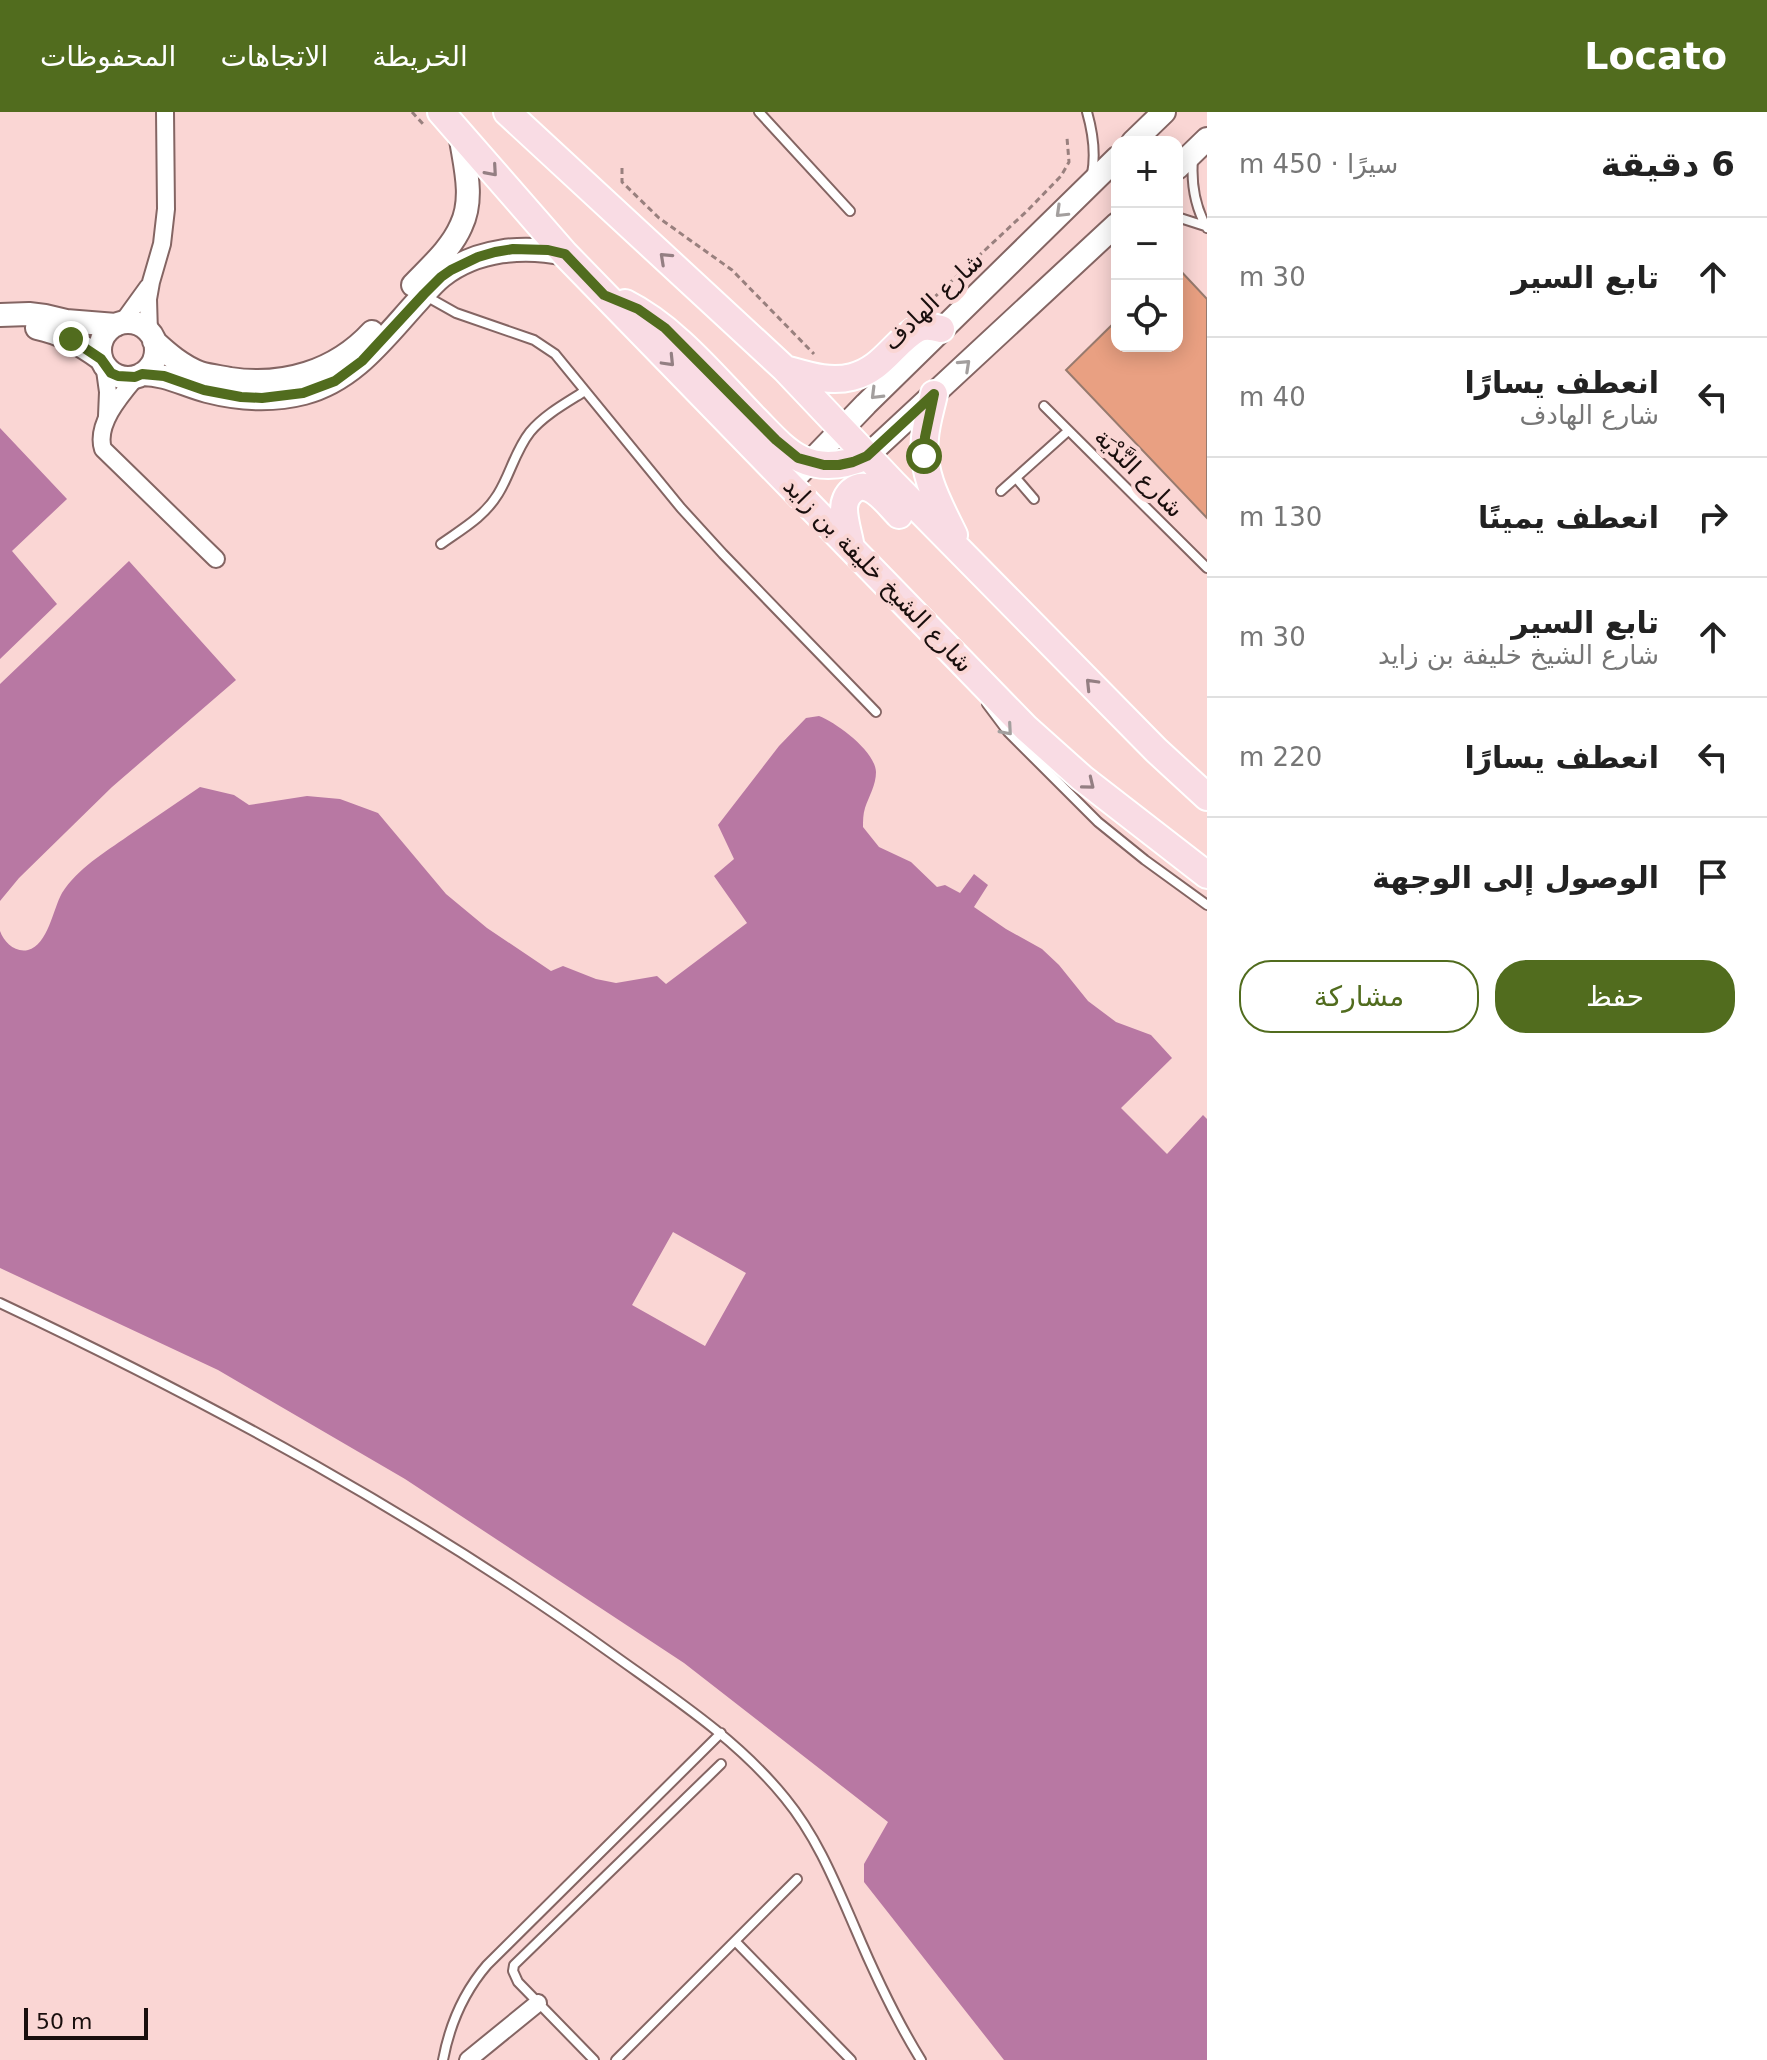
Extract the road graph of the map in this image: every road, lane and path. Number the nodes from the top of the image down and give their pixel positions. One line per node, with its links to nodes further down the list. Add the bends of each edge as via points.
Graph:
1 (165, 112): 20 (street, via 165,218)
2 (441, 112): 7 (main road, شارع الشيخ خليفة بن زايد)
3 (759, 112): 15 (lane)
4 (1087, 112): 14 (lane, via 1094,153)
5 (1157, 113): 8 (street)
6 (510, 114): 31 (main road, one-way to 6)
7 (460, 133): 19 (main road, شارع الشيخ خليفة بن زايد, one-way to 19); 28 (street, via 468,194 461,228 368,336 338,360 284,380 245,381 199,372)
8 (1138, 136)
9 (1067, 138): 23 (path, via 1069,162 1061,176)
10 (1200, 146): 11 (street); 17 (lane, via 1194,190)
11 (1183, 162)
12 (1111, 164): 14 (street, شارع الهادف)
13 (622, 168): 29 (path, via 622,182 659,218 732,270)
14 (1090, 184): 27 (street, شارع الهادف, one-way to 27)
15 (850, 211)
16 (1183, 219): 17 (lane)
17 (1206, 227)
18 (1111, 230): 34 (street, one-way to 18)
19 (565, 254): 21 (street, via 513,249 478,257 441,277); 22 (main road, شارع الشيخ خليفة بن زايد)
20 (151, 282): 25 (street); 28 (street)
21 (424, 294): 32 (street, via 362,361 335,381 303,393 241,397 164,376); 33 (lane, via 456,313 545,346)
22 (604, 295): 40 (main road, via 665,328 776,440); 42 (main road, شارع الشيخ خليفة بن زايد, one-way to 42)
23 (923, 308)
24 (0, 315): 25 (street)
25 (119, 324): 28 (street, via 140,325); 30 (street, via 104,335)
26 (0, 328): 30 (street, via 51,331)
27 (941, 329): 31 (main road, via 917,330 875,367 849,378); 37 (street, شارع الهادف, one-way to 37)
28 (151, 337): 32 (street, via 154,360)
29 (819, 359)
30 (102, 361): 32 (street, via 118,376); 36 (street)
31 (785, 369): 37 (main road)
32 (140, 375): 36 (street)
33 (585, 391): 45 (lane, via 536,425 490,506); 52 (lane, via 692,520)
34 (934, 394): 39 (street); 47 (main road, via 925,437 927,477)
35 (1044, 406): 38 (lane, شارع النَّدْيَة)
36 (106, 421): 48 (street, via 101,439 106,454)
37 (841, 430): 39 (main road); 40 (street, شارع الهادف)
38 (1068, 431): 41 (lane); 49 (lane, شارع النَّدْيَة)
39 (867, 456): 40 (main road, via 839,465); 47 (main road)
40 (809, 462): 42 (street, شارع الهادف)
41 (1016, 478): 43 (lane); 44 (lane)
42 (789, 484): 46 (main road, شارع الشيخ خليفة بن زايد)
43 (1001, 491)
44 (1034, 499)
45 (441, 544)
46 (851, 548): 50 (main road, via 845,499 866,487 880,495 1002,620 1029,640); 51 (main road, شارع الشيخ خليفة بن زايد)
47 (965, 556): 50 (main road)
48 (216, 559)
49 (1207, 568)
50 (1058, 651): 53 (main road, one-way to 50)
51 (966, 665): 54 (main road, شارع الشيخ خليفة بن زايد, one-way to 54, via 1054,754); 55 (lane, one-way to 55, via 1008,732 1078,803)
52 (876, 712)
53 (1207, 797)
54 (1207, 875)
55 (1207, 905)
56 (0, 1303): 57 (lane, via 117,1359 382,1504 530,1597)
57 (721, 1733): 62 (lane, via 477,1977 458,2007); 67 (lane, via 767,1777 812,1836 891,2008)
58 (721, 1764): 61 (lane, via 517,1960 515,1977)
59 (797, 1879): 60 (lane)
60 (735, 1941): 65 (lane); 66 (lane)
61 (538, 2003): 63 (street); 64 (lane)
62 (443, 2060)
63 (468, 2060)
64 (594, 2060)
65 (616, 2060)
66 (851, 2060)
67 (921, 2060)

